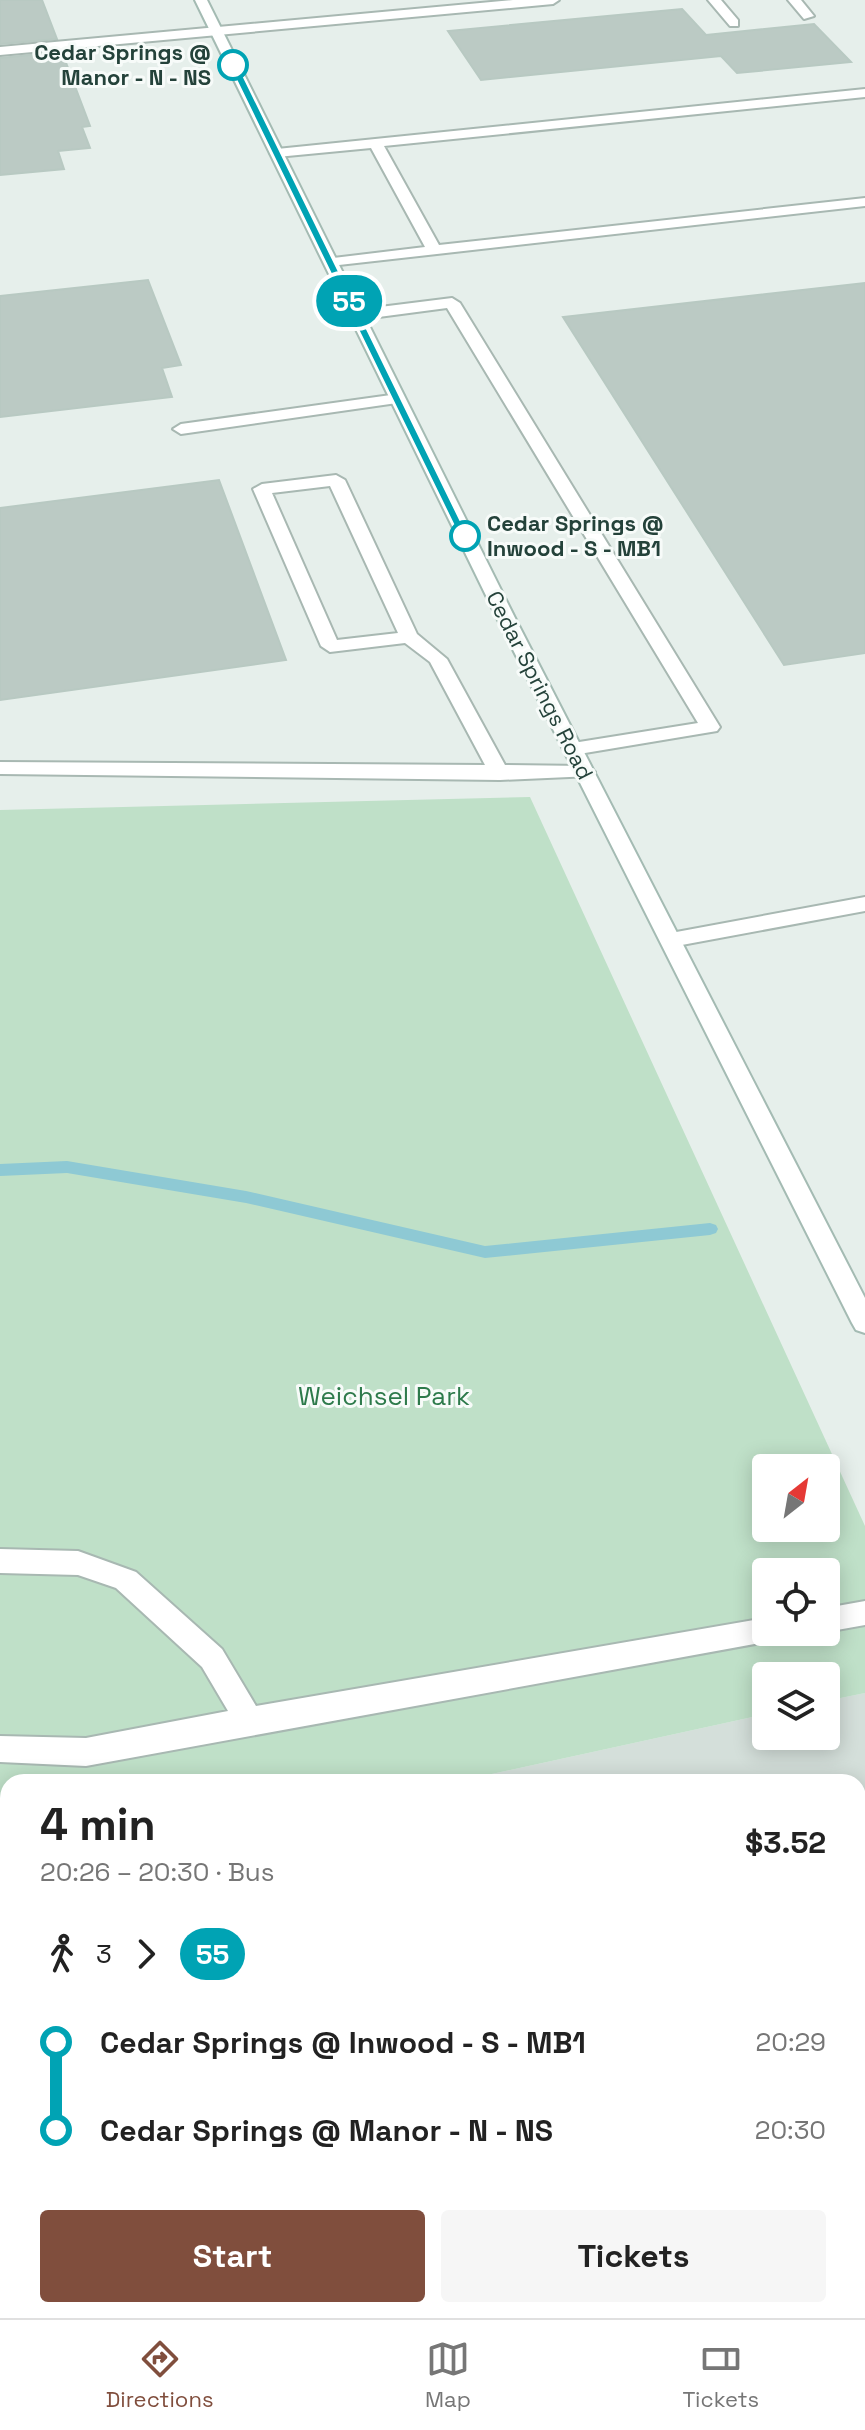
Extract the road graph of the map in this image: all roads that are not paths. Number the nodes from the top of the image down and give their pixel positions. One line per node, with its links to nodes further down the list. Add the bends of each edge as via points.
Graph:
1 (201, 0): 7 (main road, Cedar Springs Road)
2 (553, 0): 7 (main road)
3 (714, 0): 6 (main road)
4 (794, 0): 5 (main road)
5 (808, 16)
6 (734, 23)
7 (217, 31): 8 (main road); 11 (main road, Cedar Springs Road)
8 (0, 51)
9 (865, 93): 10 (main road)
10 (375, 143): 11 (main road); 13 (main road)
11 (277, 153): 14 (main road, Cedar Springs Road)
12 (865, 202): 13 (main road)
13 (434, 250): 14 (main road)
14 (330, 262): 15 (main road, Cedar Springs Road)
15 (356, 315): 16 (main road, Cedar Springs Road); 19 (main road, via 452,303 710,727)
16 (398, 399): 17 (main road); 19 (main road, Cedar Springs Road)
17 (181, 429)
18 (409, 637): 18 (main road, via 336,480 262,489 330,646); 22 (main road, via 438,659)
19 (573, 749): 21 (main road, Cedar Springs Road)
20 (0, 768): 22 (main road)
21 (585, 772): 22 (main road); 24 (main road, Cedar Springs Road)
22 (500, 774)
23 (865, 904): 24 (main road)
24 (671, 940): 25 (main road, Cedar Springs Road)
25 (865, 1323)
26 (0, 1561): 30 (main road, via 78,1563 126,1580 212,1658)
27 (865, 1613): 28 (main road)
28 (840, 1617)
29 (752, 1632): 30 (main road)
30 (249, 1720): 31 (main road, via 86,1752)
31 (0, 1749)

